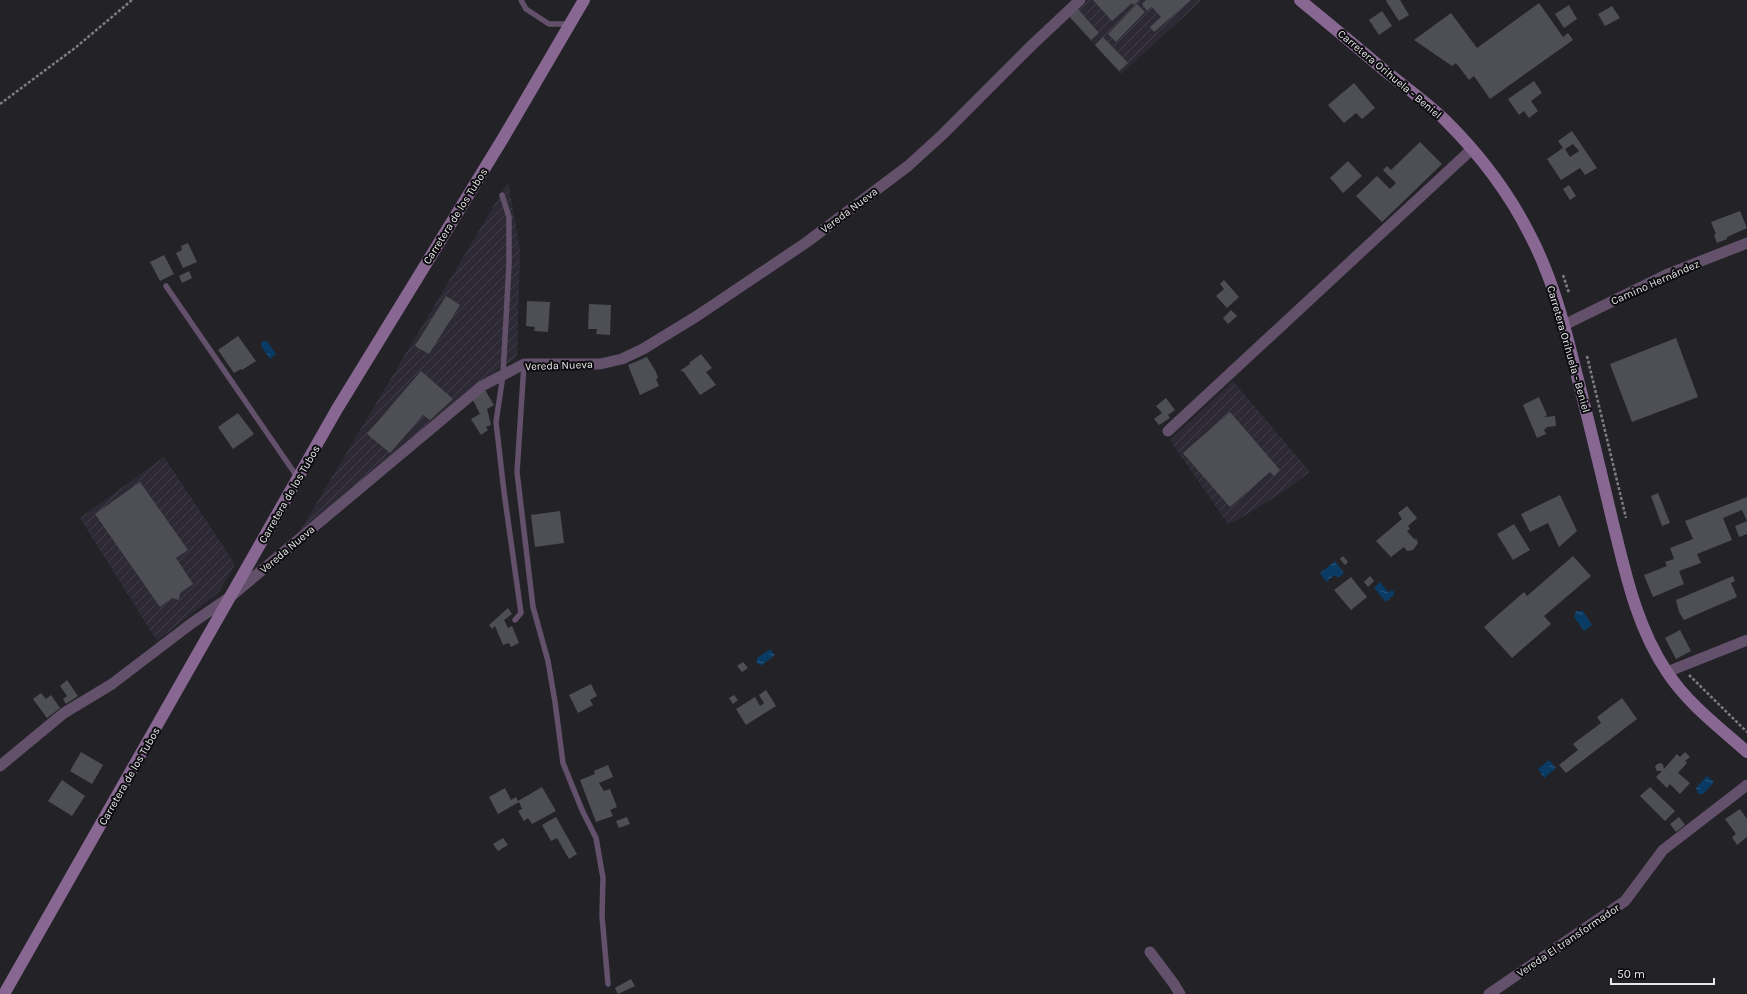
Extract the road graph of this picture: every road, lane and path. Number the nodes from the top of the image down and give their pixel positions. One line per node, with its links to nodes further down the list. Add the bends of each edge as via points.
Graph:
1 (132, 0): 7 (path, via 75,48)
2 (521, 0): 6 (lane, via 526,8 549,24)
3 (584, 0): 6 (street, Carretera de los Tubos)
4 (1080, 0): 13 (street, Vereda Nueva, via 908,166 807,242 730,295 643,349 622,359 600,364)
5 (1300, 0): 8 (street, Carretera Orihuela - Beniel, via 1445,121)
6 (571, 24): 16 (street, Carretera de los Tubos, via 336,409)
7 (0, 104)
8 (1472, 149): 12 (street, Carretera Orihuela - Beniel, via 1505,191 1531,237 1550,280); 15 (street)
9 (502, 195): 14 (lane, via 509,217)
10 (1747, 243): 12 (street, Camino Hernández, via 1668,274)
11 (166, 286): 16 (lane)
12 (1564, 324): 20 (street, Carretera Orihuela - Beniel, via 1625,573 1637,611)
13 (524, 364): 14 (street, Vereda Nueva); 25 (lane, via 517,472 533,608 548,661 563,763 596,838 603,878 602,916)
14 (503, 375): 17 (street, Vereda Nueva, via 482,386 461,402 367,484); 18 (lane, via 496,422 521,613)
15 (1168, 431)
16 (298, 478): 17 (street, Carretera de los Tubos)
17 (230, 597): 22 (street, Vereda Nueva, via 112,684 64,712); 26 (street, Carretera de los Tubos)
18 (515, 620)
19 (1747, 640): 20 (street)
20 (1667, 672): 21 (street, Carretera Orihuela - Beniel, via 1692,704)
21 (1747, 752)
22 (0, 766)
23 (1747, 785): 28 (street, Vereda El transformador, via 1663,850 1625,901)
24 (1150, 952): 27 (street)
25 (608, 984)
26 (4, 994)
27 (1180, 994)
28 (1489, 994)

